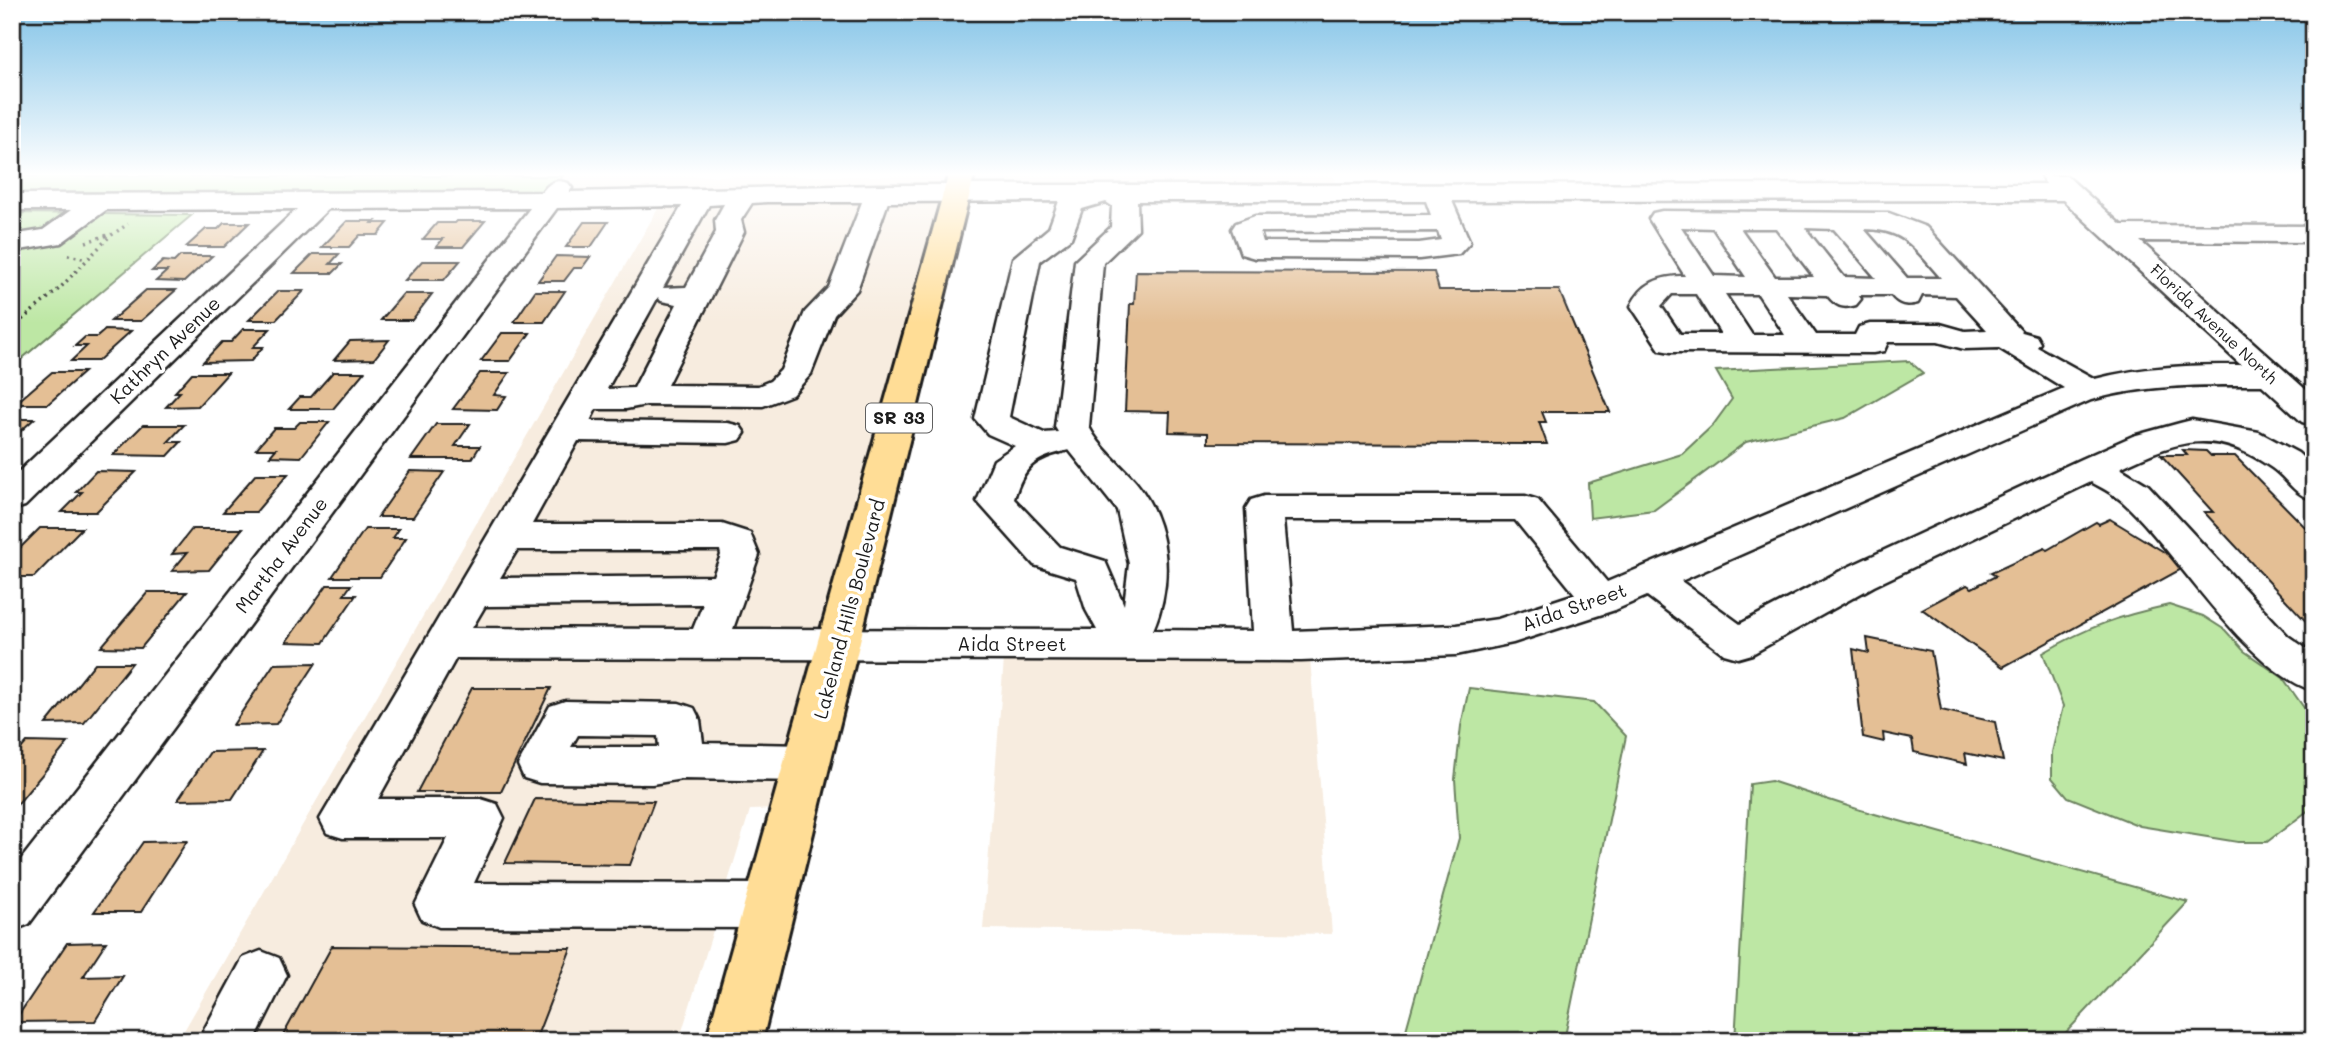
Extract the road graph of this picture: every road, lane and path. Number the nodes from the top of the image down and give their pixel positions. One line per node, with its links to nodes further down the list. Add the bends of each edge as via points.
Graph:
1 (67, 225): 21 (street, via 51,237)
2 (127, 225): 31 (path)
3 (296, 225): 48 (street, Kathryn Avenue)
4 (531, 225): 65 (street, Martha Avenue)
5 (684, 225): 29 (street)
6 (729, 225): 30 (street, via 730,232)
7 (866, 225): 39 (street, via 842,290 820,312 795,374 781,388 763,396)
8 (949, 225): 57 (main road, Lakeland Hills Boulevard / SR 33)
9 (1062, 225): 22 (street)
10 (1124, 225): 23 (street)
11 (1253, 225): 12 (street, via 1246,229 1255,250 1419,251 1454,245)
12 (1449, 225)
13 (1666, 225): 24 (street)
14 (1725, 225): 25 (street)
15 (1788, 225): 26 (street)
16 (1846, 225): 27 (street)
17 (1898, 225): 28 (street, via 1916,233)
18 (2106, 225): 19 (street, Florida Avenue North)
19 (2115, 233): 20 (street); 37 (street, Florida Avenue North)
20 (2314, 234)
21 (14, 243)
22 (1041, 248): 23 (street, via 1071,249); 45 (street, via 1027,258 992,419)
23 (1089, 261): 44 (street, via 1072,427)
24 (1705, 285): 25 (street); 35 (street); 35 (street, via 1658,287 1646,306 1671,343)
25 (1766, 286): 26 (street); 36 (street)
26 (1836, 286): 27 (street); 32 (street)
27 (1898, 287): 28 (street); 33 (street)
28 (1964, 287): 34 (street)
29 (645, 294): 30 (street); 40 (street)
30 (696, 296): 39 (street)
31 (12, 328)
32 (1870, 333): 33 (street); 36 (street, via 1873,344)
33 (1940, 333): 34 (street, via 1964,340)
34 (2011, 339): 38 (street, via 2011,344 2043,366 2054,367)
35 (1744, 344): 36 (street)
36 (1807, 344)
37 (2269, 375): 38 (street, Aida Street, via 2127,380); 41 (street, Florida Avenue North)
38 (2091, 390): 52 (street, Aida Street)
39 (646, 395): 40 (street)
40 (586, 400): 42 (street)
41 (2314, 415)
42 (568, 431): 43 (street); 49 (street)
43 (727, 433)
44 (1078, 440): 45 (street); 50 (street, via 1131,500)
45 (1041, 444): 51 (street, via 1006,468 995,501 1047,556)
46 (2093, 467): 47 (street, via 2145,443 2192,430 2247,439 2286,461); 52 (street, via 1860,577 1738,643); 61 (street, via 2135,493 2274,647)
47 (2314, 489)
48 (12, 498)
49 (508, 537): 53 (street, via 722,537 737,542 740,555); 54 (street)
50 (1143, 537): 51 (street, via 1122,556); 59 (street, via 1149,570 1146,597)
51 (1092, 570): 59 (street)
52 (1651, 579): 55 (street, Aida Street)
53 (728, 590): 54 (street); 58 (street)
54 (473, 592): 56 (street)
55 (1601, 600): 60 (street, Aida Street, via 1499,633 1456,640); 60 (street, via 1525,508 1264,508)
56 (444, 643): 58 (street, Aida Street); 64 (street, via 343,819 481,818 439,905)
57 (840, 643): 58 (street, Aida Street); 59 (street, Aida Street); 63 (main road, Lakeland Hills Boulevard / SR 33)
58 (708, 644)
59 (1125, 645): 60 (street, Aida Street)
60 (1274, 646)
61 (2314, 675)
62 (682, 761): 63 (street)
63 (808, 763): 64 (main road, Lakeland Hills Boulevard / SR 33)
64 (770, 906): 68 (main road, Lakeland Hills Boulevard / SR 33)
65 (12, 909)
66 (261, 975): 67 (street)
67 (225, 1041)
68 (734, 1041)

